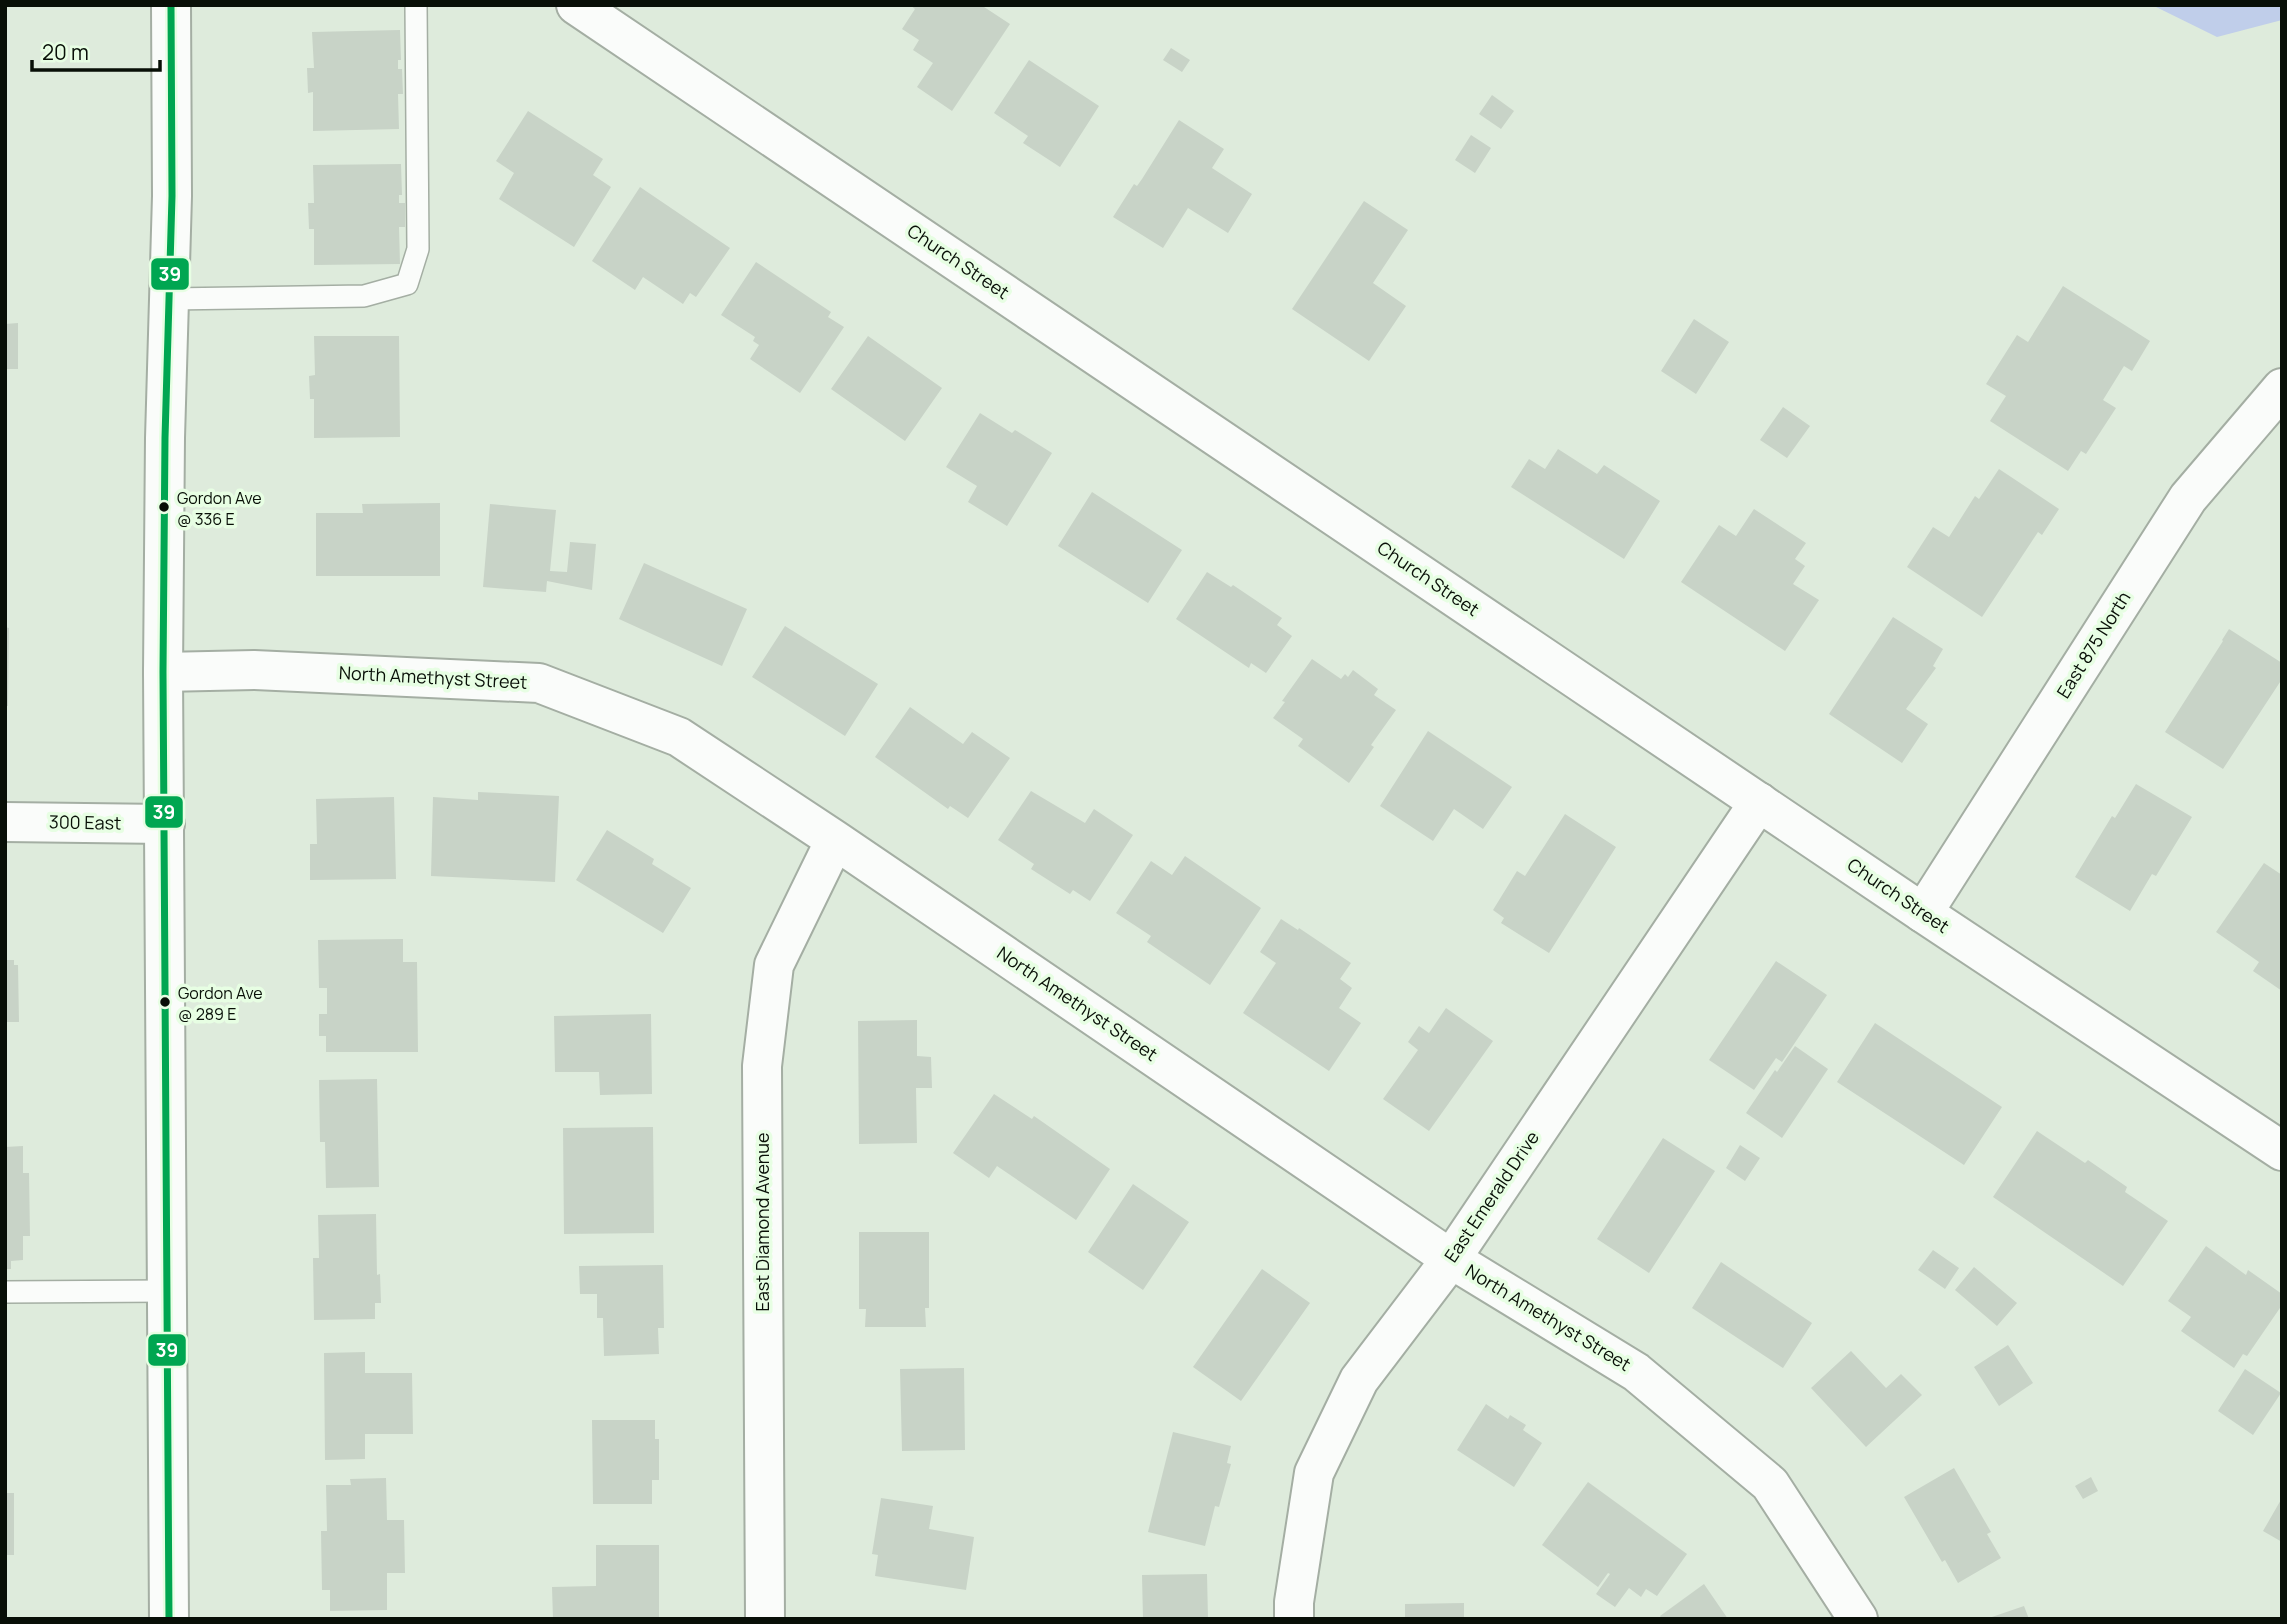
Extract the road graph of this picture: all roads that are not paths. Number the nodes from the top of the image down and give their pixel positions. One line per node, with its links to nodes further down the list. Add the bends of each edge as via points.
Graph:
1 (171, 5): 4 (street)
2 (416, 5): 4 (lane, via 418,249 407,284 365,296)
3 (576, 5): 7 (street, Church Street)
4 (169, 299): 6 (street)
5 (2282, 388): 11 (street, East 875 North, via 2188,498)
6 (163, 672): 9 (street); 10 (street, North Amethyst Street, via 254,670 539,683 679,737)
7 (1759, 802): 11 (street, Church Street); 13 (street, East Emerald Drive)
8 (5, 822): 9 (street, 300 East)
9 (165, 824): 14 (street)
10 (835, 840): 13 (street, North Amethyst Street); 17 (street, East Diamond Avenue, via 774,965 762,1066)
11 (1923, 913): 12 (street, Church Street)
12 (2282, 1151)
13 (1451, 1259): 18 (street, East Emerald Drive, via 1359,1381 1314,1473); 19 (street, North Amethyst Street, via 1636,1372 1770,1484)
14 (167, 1291): 15 (lane); 16 (street)
15 (5, 1292)
16 (169, 1619)
17 (765, 1619)
18 (1294, 1619)
19 (1858, 1619)

